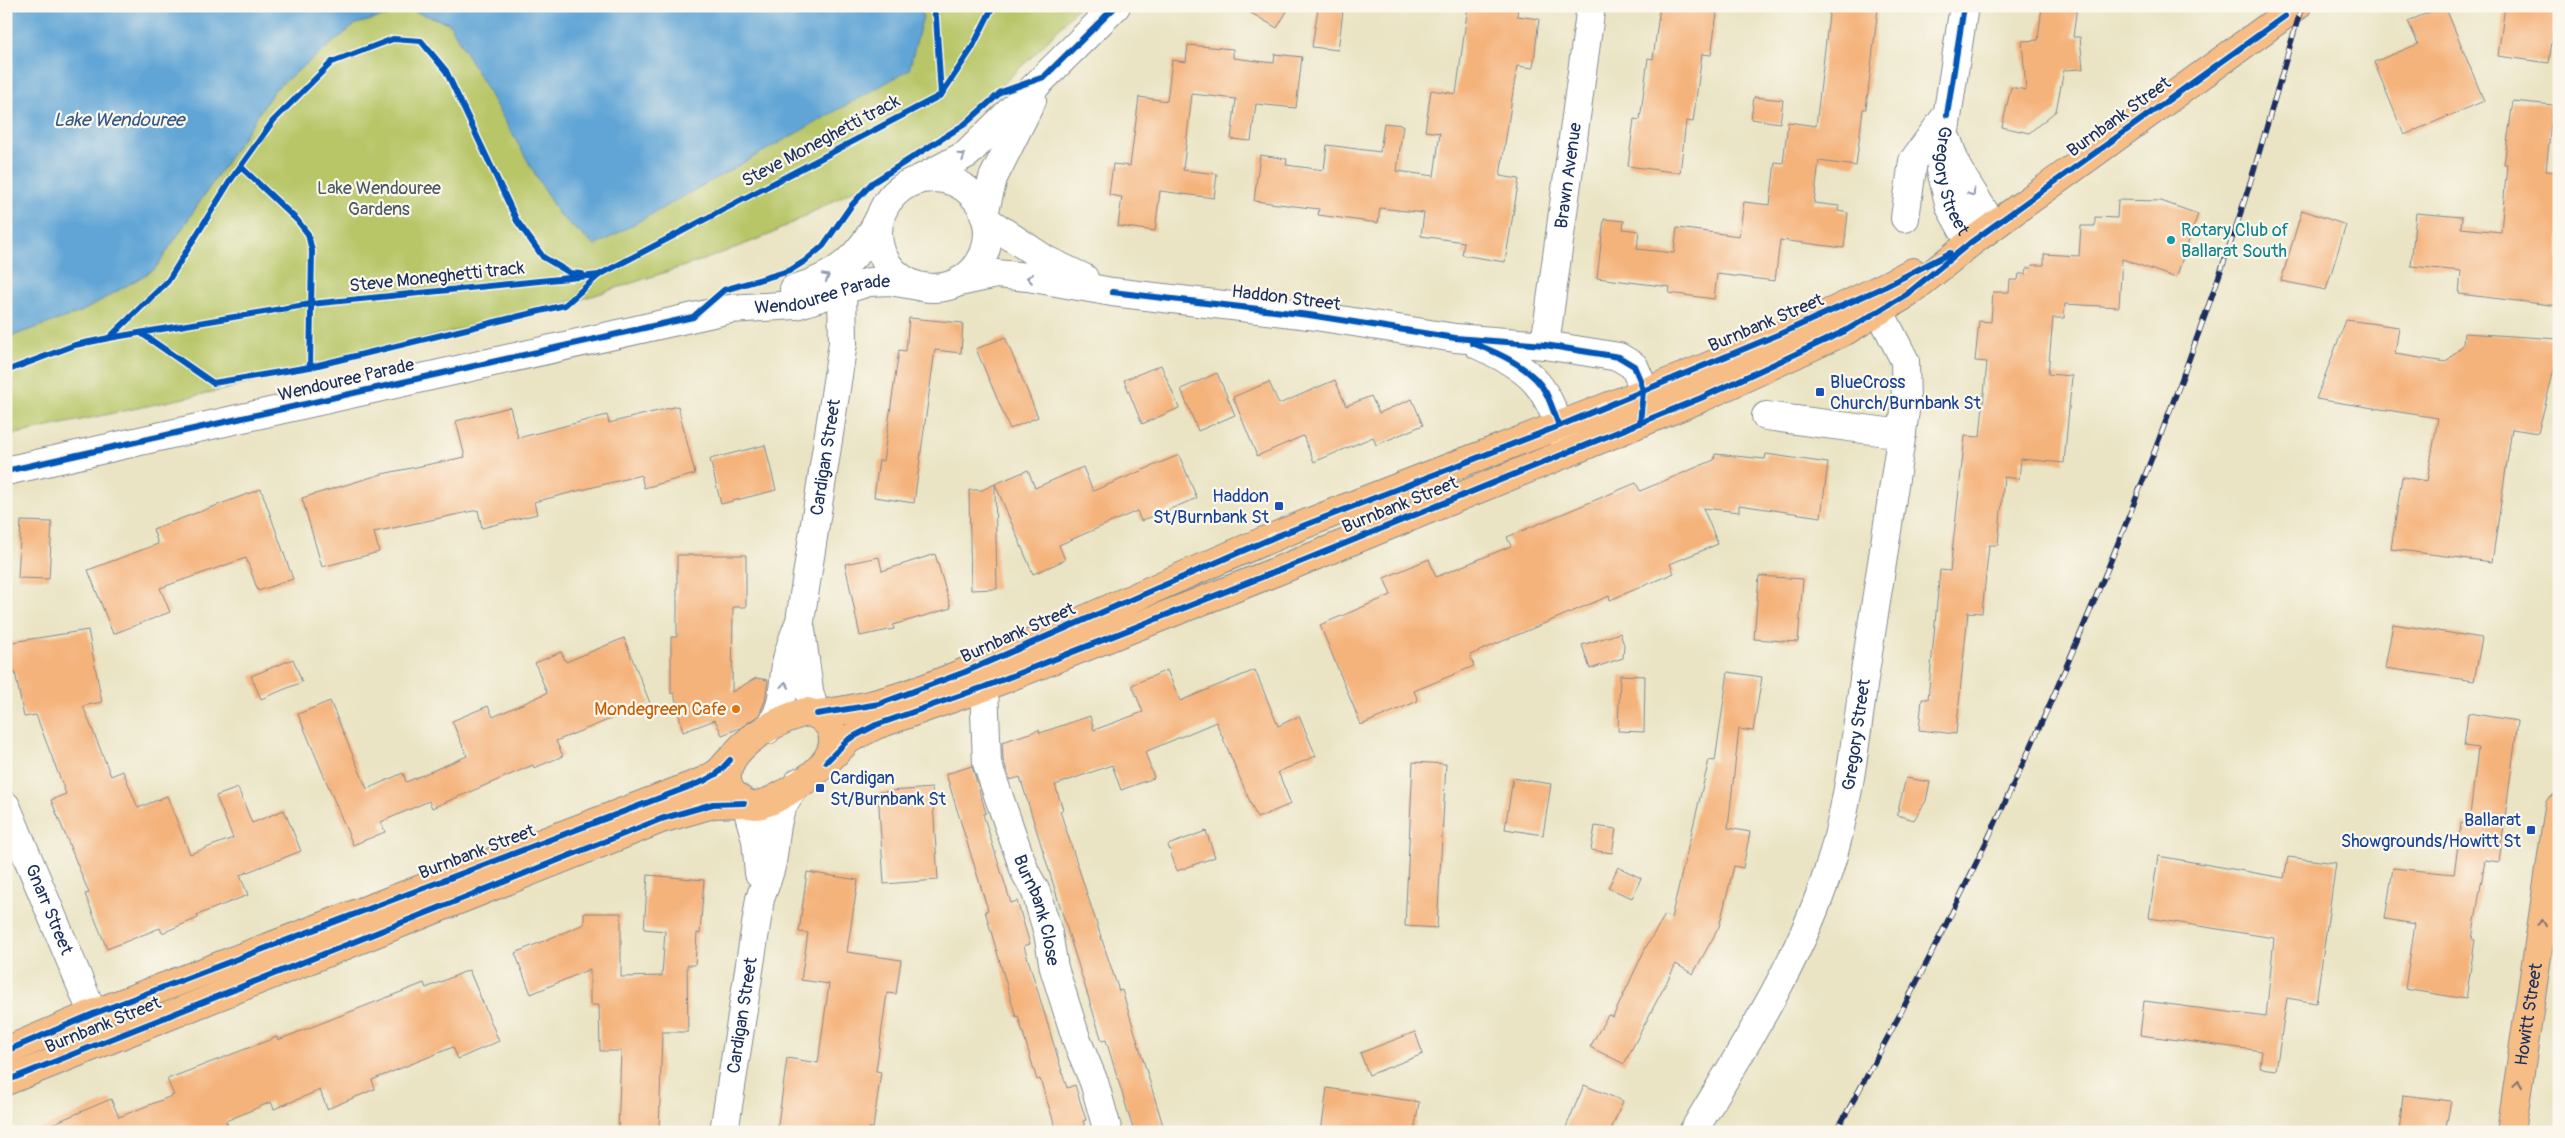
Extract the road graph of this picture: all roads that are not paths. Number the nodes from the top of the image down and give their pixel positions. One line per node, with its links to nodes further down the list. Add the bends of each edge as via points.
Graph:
1 (1116, 6): 5 (street)
2 (1591, 6): 20 (street, Brawn Avenue)
3 (1964, 6): 6 (street, Gregory Street)
4 (2297, 6): 11 (main road, Burnbank Street)
5 (1044, 77): 7 (street, one-way to 5, via 967,154); 9 (street, via 993,178)
6 (1947, 115): 10 (street, via 1913,161); 11 (street, Gregory Street, one-way to 11, via 1948,141 1957,168); 12 (street, Gregory Street, via 1941,162 1944,188 1950,207)
7 (919, 179): 8 (street, via 902,187 888,200); 9 (street, via 951,180 965,188 977,199)
8 (880, 217): 14 (street, via 878,238 883,258 896,274); 17 (street, Wendouree Parade, one-way to 8, via 829,276 864,246)
9 (985, 217): 13 (street, via 988,238 983,255 973,270); 16 (street, Haddon Street, via 1046,260)
10 (1905, 218)
11 (1994, 226): 12 (main road, Burnbank Street)
12 (1970, 243): 18 (main road, Burnbank Street, via 1921,284); 21 (main road, Burnbank Street, via 1886,286)
13 (958, 282): 14 (street, via 944,287); 16 (street, Haddon Street, one-way to 13, via 996,274)
14 (913, 285): 15 (street, Wendouree Parade, via 874,282)
15 (842, 291): 17 (street, Wendouree Parade, via 796,305); 28 (street, Cardigan Street, via 843,343)
16 (1112, 292): 19 (street, Haddon Street, via 1309,315)
17 (730, 309): 27 (street, Wendouree Parade)
18 (1880, 312): 23 (main road, Burnbank Street, via 1764,370); 25 (street, Gregory Street, via 1905,361 1907,385)
19 (1455, 338): 20 (street, Haddon Street); 24 (street, Haddon Street, via 1494,353 1535,379 1546,393)
20 (1545, 345): 21 (street, Haddon Street, via 1623,358 1634,366)
21 (1643, 391): 23 (street, Haddon Street); 24 (main road, Burnbank Street)
22 (1766, 416): 25 (street)
23 (1640, 423): 26 (main road, Burnbank Street)
24 (1559, 426): 26 (street, Haddon Street); 30 (main road, Burnbank Street, via 1277,536 924,688 879,704)
25 (1902, 434): 44 (street, Gregory Street, via 1851,766 1838,838 1828,872 1785,970)
26 (1569, 452): 29 (main road, Burnbank Street)
27 (6, 471)
28 (800, 622): 30 (street, Cardigan Street, via 809,691); 31 (street, Cardigan Street, one-way to 28, via 778,714 788,657)
29 (984, 687): 33 (main road, Burnbank Street, via 866,730 849,739); 43 (street, Burnbank Close, via 987,763 1025,872 1036,892 1054,968)
30 (816, 714): 31 (main road, Burnbank Street, via 796,714); 33 (main road, via 828,721 832,731 833,745)
31 (767, 730): 32 (main road, Burnbank Street, via 742,745)
32 (730, 760): 35 (main road, via 727,783 732,793); 39 (main road, Burnbank Street, via 718,773 704,781)
33 (826, 762): 34 (main road, Burnbank Street)
34 (799, 782): 35 (main road, Burnbank Street, via 769,802 758,805); 38 (street, Cardigan Street, via 776,819 772,863)
35 (745, 803): 38 (street, Cardigan Street, via 758,850); 41 (main road, Burnbank Street, via 713,804 652,822)
36 (6, 806): 39 (street, Gnarr Street)
37 (2559, 808): 45 (main road, Howitt Street, one-way to 37)
38 (760, 899): 42 (street, Cardigan Street)
39 (93, 1014): 40 (main road, Burnbank Street)
40 (6, 1051)
41 (6, 1081)
42 (724, 1132)
43 (1108, 1132)
44 (1693, 1132)
45 (2511, 1132)

